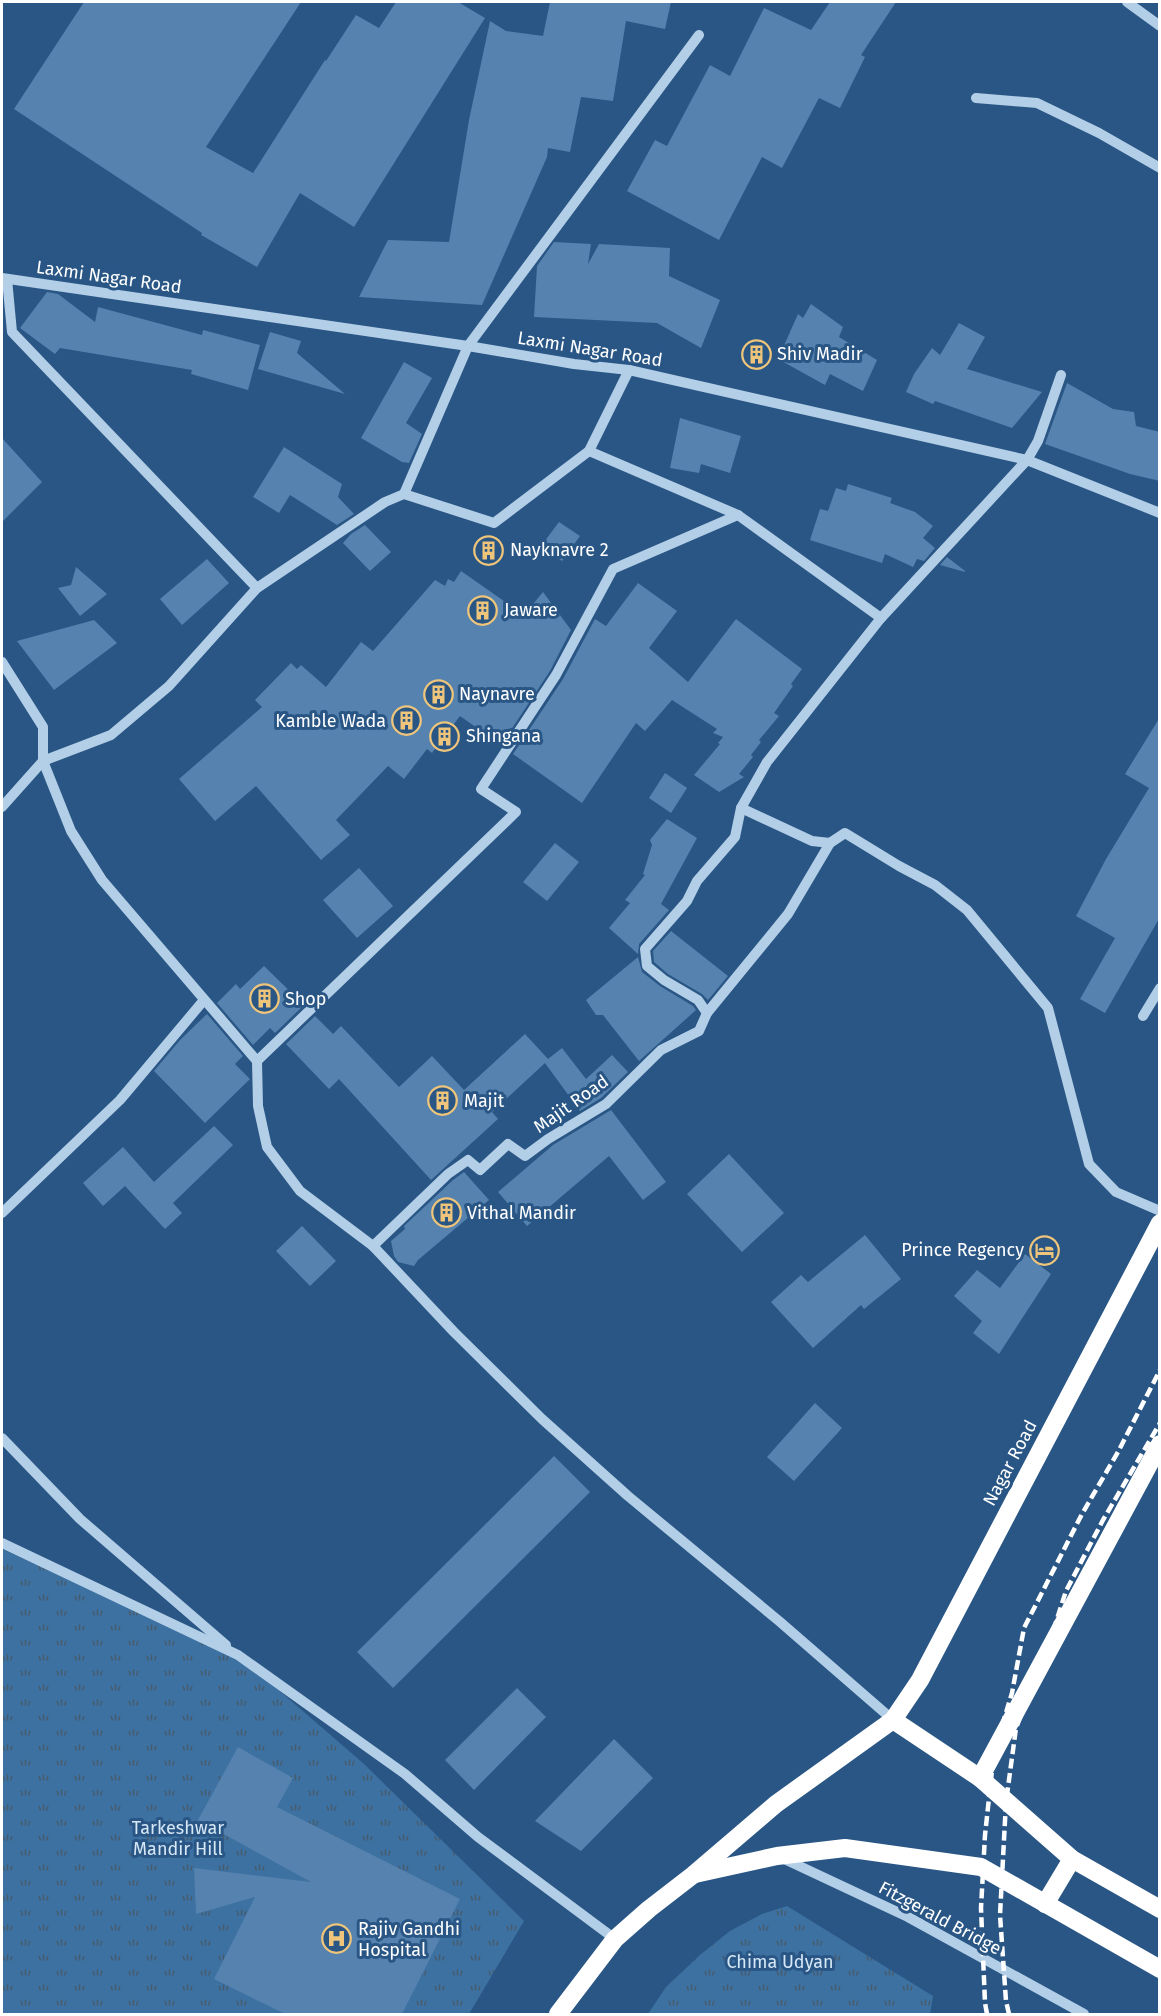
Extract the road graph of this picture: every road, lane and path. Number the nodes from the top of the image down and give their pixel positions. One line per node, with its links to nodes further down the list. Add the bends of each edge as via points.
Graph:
1 (1127, 2): 2 (street)
2 (1160, 26)
3 (699, 35): 7 (street)
4 (976, 98): 5 (street, via 1037,103)
5 (1160, 168)
6 (4, 279): 7 (street, Laxmi Nagar Road); 15 (street, via 12,332)
7 (468, 346): 8 (street, Laxmi Nagar Road); 12 (street)
8 (629, 370): 10 (street); 11 (street, Laxmi Nagar Road)
9 (1062, 375): 11 (street)
10 (589, 451): 12 (street, via 494,523); 14 (street)
11 (1027, 460): 13 (street, Laxmi Nagar Road); 16 (street)
12 (404, 494): 15 (street, via 385,502)
13 (1160, 513)
14 (738, 516): 16 (street); 26 (street, via 612,569 556,675 482,789 516,812)
15 (257, 588): 18 (street, via 169,686 111,735)
16 (881, 618): 20 (street, via 767,762)
17 (2, 662): 18 (street, via 43,727)
18 (43, 761): 19 (street); 23 (street, via 70,831 102,880)
19 (2, 807)
20 (741, 808): 21 (street, via 812,841); 24 (street, via 735,837 645,949 647,966 698,1000)
21 (830, 843): 24 (street, Majit Road, via 788,914); 27 (street, via 845,833 935,885 967,910 1048,1008 1089,1164 1116,1192)
22 (1160, 988): 25 (street)
23 (204, 1000): 26 (street); 28 (street, via 120,1100)
24 (707, 1013): 30 (street, Majit Road, via 699,1031 661,1050 606,1104 525,1156 508,1144 480,1170 468,1160 448,1174)
25 (1143, 1016)
26 (257, 1061): 30 (street, via 258,1107 267,1147 300,1191)
27 (1160, 1211)
28 (2, 1213)
29 (1160, 1223): 35 (highway, Nagar Road, via 925,1670)
30 (373, 1246): 35 (street, via 550,1426)
31 (2, 1438): 34 (street, via 80,1519)
32 (1160, 1444): 36 (highway)
33 (2, 1543): 34 (street)
34 (238, 1655): 42 (street, via 405,1774 478,1837)
35 (893, 1720): 36 (highway); 39 (highway, Nagar Road, via 776,1804)
36 (980, 1778): 38 (highway)
37 (777, 1856): 39 (highway); 40 (highway, via 845,1848 981,1867); 45 (street, Fitzgerald Bridge, via 908,1917)
38 (1072, 1859): 40 (highway); 41 (highway)
39 (693, 1875): 42 (highway, Nagar Road)
40 (1045, 1904): 43 (highway)
41 (1160, 1909)
42 (615, 1939): 44 (highway, Nagar Road)
43 (1160, 1969)
44 (558, 2014)
45 (1084, 2014)

